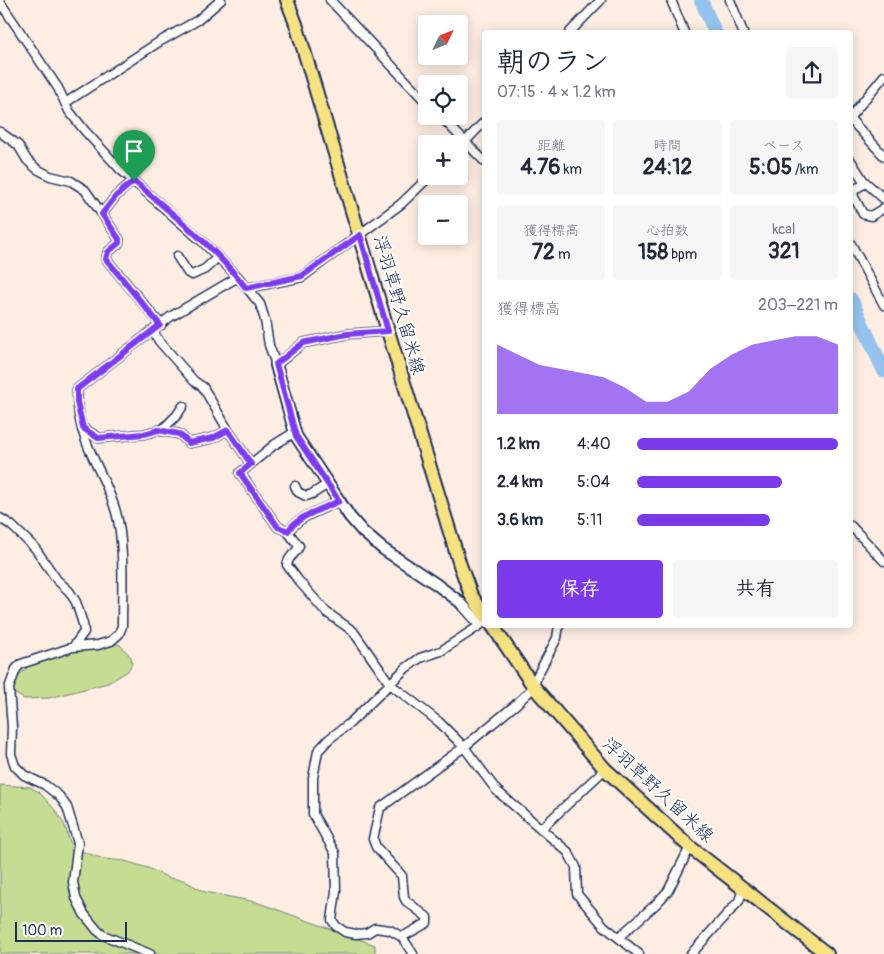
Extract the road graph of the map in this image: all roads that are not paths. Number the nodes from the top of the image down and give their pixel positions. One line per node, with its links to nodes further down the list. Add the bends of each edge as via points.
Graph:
1 (221, 0): 13 (street, via 198,20)
2 (287, 0): 31 (main road, 浮羽草野久留米線)
3 (330, 0): 12 (street)
4 (601, 0): 8 (street)
5 (671, 0): 9 (street)
6 (730, 0): 10 (street)
7 (0, 2): 13 (street)
8 (572, 30)
9 (683, 30)
10 (742, 30)
11 (884, 76): 14 (street)
12 (418, 94)
13 (65, 103): 25 (street, via 85,131)
14 (853, 113)
15 (853, 115): 22 (street)
16 (482, 124): 20 (street)
17 (447, 125): 19 (street)
18 (0, 132): 30 (street, via 18,145 37,169 85,190)
19 (454, 135)
20 (468, 139)
21 (468, 149): 23 (street)
22 (884, 156)
23 (482, 160)
24 (853, 165): 26 (street)
25 (134, 181): 30 (street); 34 (street)
26 (866, 183): 28 (street); 29 (street, via 855,189 853,195 863,214 871,216)
27 (421, 185): 31 (street)
28 (884, 199)
29 (884, 208)
30 (102, 214): 38 (street, via 119,239 106,259)
31 (360, 235): 36 (street, via 302,276); 40 (main road, 浮羽草野久留米線)
32 (853, 248): 37 (street)
33 (177, 256): 34 (street, via 192,275)
34 (218, 257): 35 (street)
35 (238, 277): 36 (street); 38 (street)
36 (246, 288): 41 (street, via 260,304)
37 (884, 305)
38 (160, 325): 39 (street)
39 (152, 331): 43 (street, via 77,389); 44 (street, via 194,381 203,387)
40 (388, 331): 41 (street, via 347,334 303,343); 55 (main road, 浮羽草野久留米線, via 460,565 471,594)
41 (276, 364): 46 (street)
42 (183, 406): 45 (street)
43 (83, 428): 45 (street, via 98,438); 60 (street, via 85,440 116,512 121,538 122,626 111,641)
44 (228, 430): 45 (street, via 213,438 189,443 182,435); 47 (street)
45 (161, 431)
46 (295, 432): 47 (street); 48 (street)
47 (251, 464): 53 (street, via 240,473 278,527)
48 (328, 484): 49 (street, via 306,496); 50 (street)
49 (295, 486)
50 (339, 501): 53 (street, via 304,518); 56 (street, via 363,532 383,549 436,584 460,602 478,622)
51 (0, 518): 60 (street, via 36,548 76,602 84,632)
52 (853, 528): 54 (street)
53 (288, 531): 61 (street, via 299,546 288,558 287,565 326,612 353,631)
54 (884, 561)
55 (482, 610)
56 (482, 621)
57 (482, 623): 61 (street, via 441,651 420,658)
58 (494, 628): 62 (main road, 浮羽草野久留米線)
59 (559, 628): 62 (street)
60 (73, 647): 70 (street, via 30,660 16,669 10,688 11,754 15,766 24,775 45,785 67,807 78,843 73,882 84,914 103,935)
61 (390, 684): 63 (street); 68 (street, via 318,751 312,796 313,814 335,853 336,891 332,920 345,932 367,933 375,928 390,930)
62 (534, 687): 63 (street); 64 (main road, 浮羽草野久留米線)
63 (464, 747): 65 (street, via 497,791); 68 (street, via 380,808 373,839 376,847 402,876 406,901 427,917 427,923)
64 (605, 769): 65 (street); 66 (main road, 浮羽草野久留米線)
65 (541, 829): 69 (street, via 572,859 576,867 577,894 604,926)
66 (690, 846): 67 (main road, 浮羽草野久留米線); 69 (street, via 668,891)
67 (743, 889): 73 (street, via 739,901); 74 (main road, 浮羽草野久留米線)
68 (402, 937): 71 (street)
69 (619, 937): 72 (street)
70 (150, 954)
71 (413, 954)
72 (639, 954)
73 (691, 954)
74 (827, 954)

